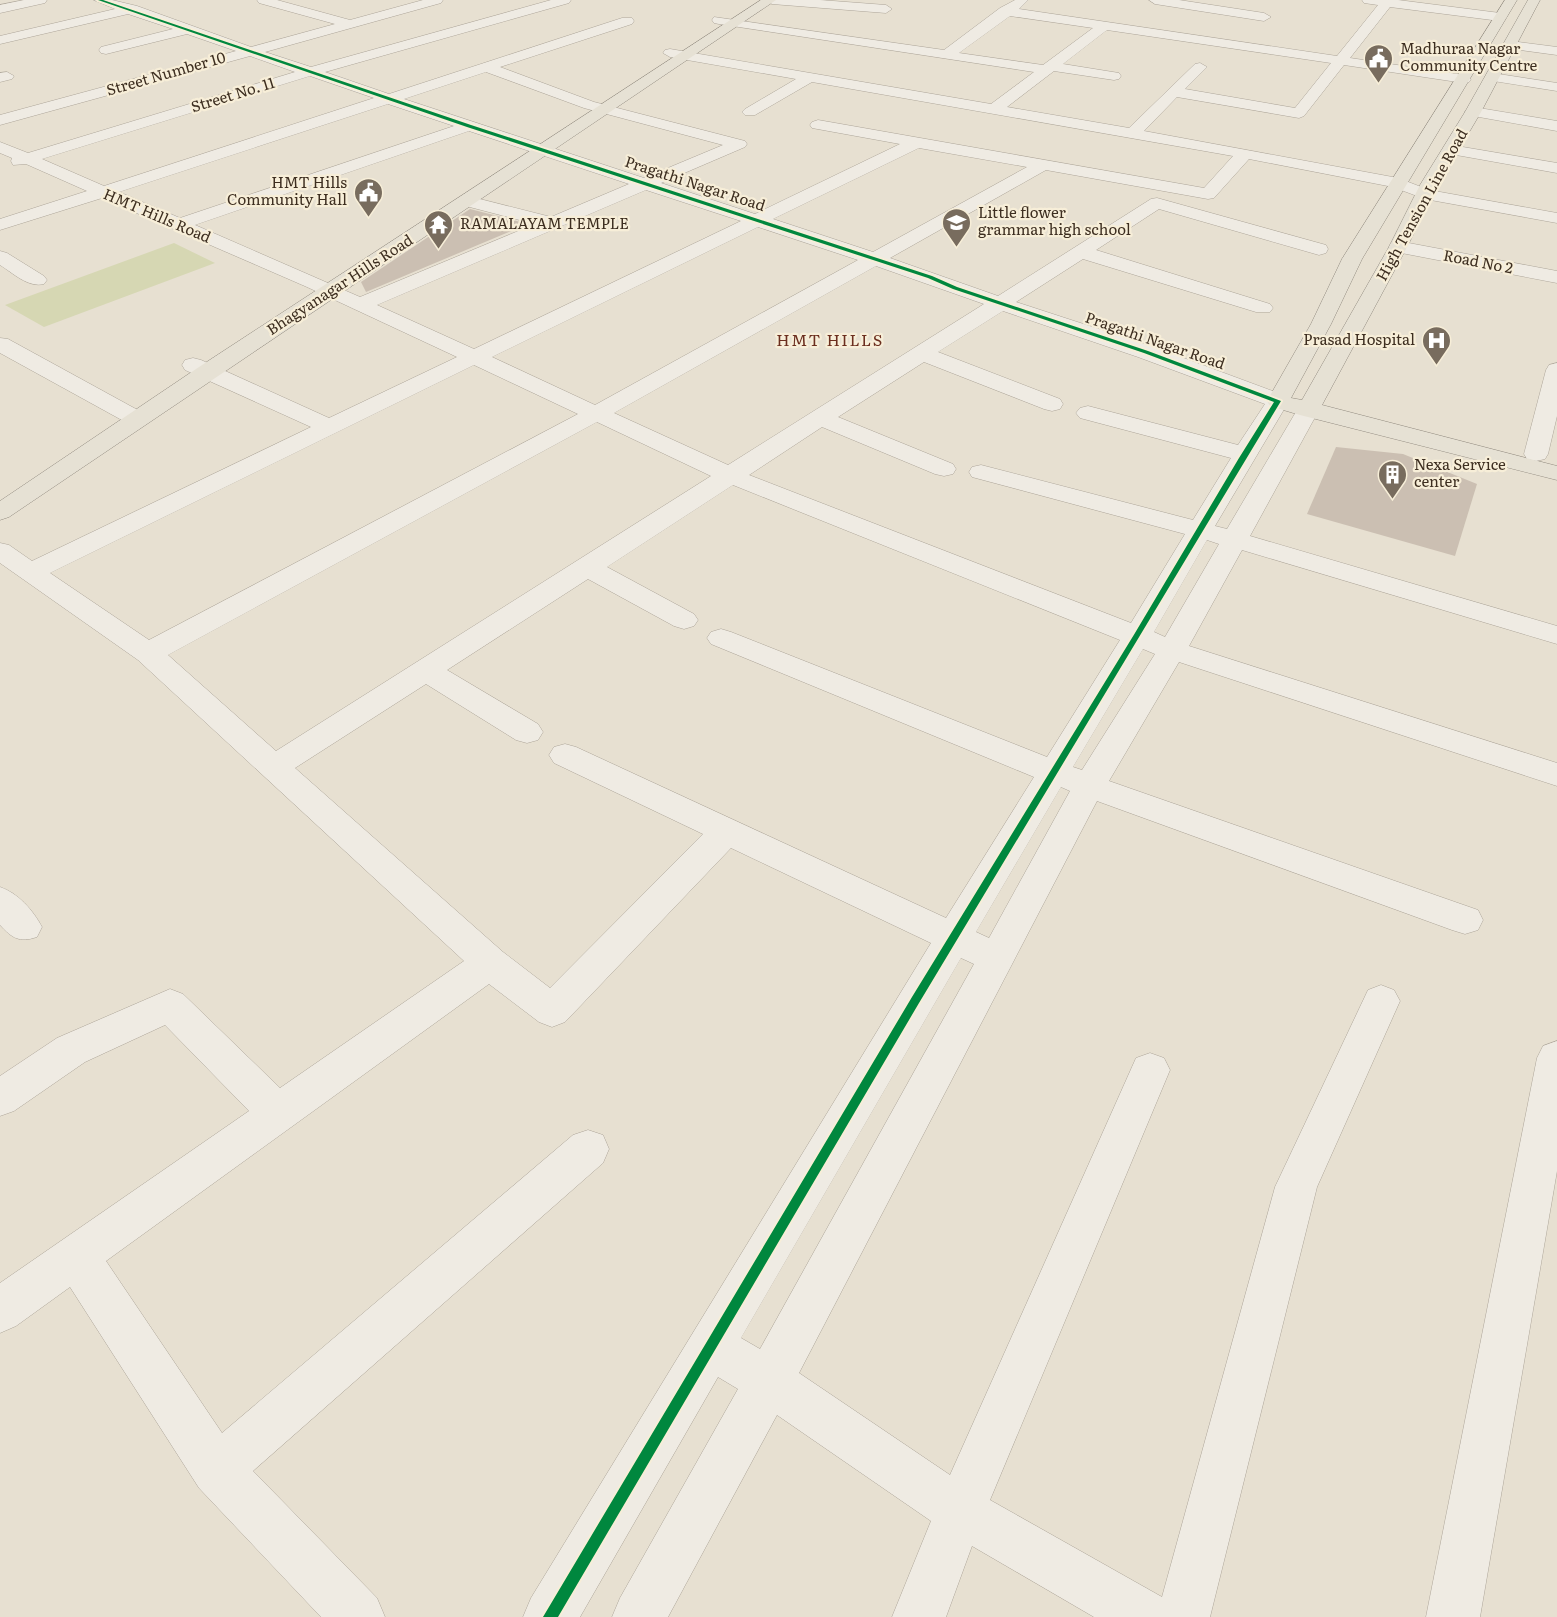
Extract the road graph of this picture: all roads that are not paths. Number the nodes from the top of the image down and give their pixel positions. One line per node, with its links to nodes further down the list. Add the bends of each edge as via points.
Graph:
1 (41, 0): 17 (street)
2 (100, 0): 18 (street, Pragathi Nagar Road)
3 (263, 0): 25 (street)
4 (565, 0): 41 (street, Street No. 11)
5 (749, 0): 24 (main road, Bhagyanagar Hills Road)
6 (771, 0): 19 (street); 24 (main road, Bhagyanagar Hills Road)
7 (902, 0): 19 (street)
8 (1024, 0): 20 (street)
9 (1155, 0): 21 (street)
10 (1368, 0): 14 (street)
11 (1511, 0): 22 (main road, High Tension Line Road)
12 (1534, 0): 31 (main road, High Tension Line Road)
13 (427, 1): 25 (street, Street Number 10)
14 (1387, 2): 22 (street); 37 (street)
15 (149, 5): 18 (street)
16 (1276, 6): 21 (street)
17 (0, 9)
18 (129, 9): 27 (street, Pragathi Nagar Road); 29 (street)
19 (886, 9): 28 (street)
20 (1005, 11): 26 (street); 36 (street)
21 (1264, 17): 30 (street)
22 (1500, 17): 45 (main road, High Tension Line Road)
23 (627, 21): 38 (street)
24 (727, 21): 28 (street); 35 (main road, Bhagyanagar Hills Road)
25 (349, 24): 33 (street, Street Number 10)
26 (1104, 26): 30 (street); 40 (street)
27 (187, 30): 32 (street); 33 (street, Pragathi Nagar Road)
28 (838, 37): 36 (street)
29 (0, 40)
30 (1234, 44): 37 (street)
31 (1510, 45): 34 (street); 44 (main road, High Tension Line Road)
32 (106, 50)
33 (248, 51): 41 (street, Pragathi Nagar Road); 56 (street, Street Number 10)
34 (1557, 51)
35 (678, 54): 43 (street); 51 (main road, Bhagyanagar Hills Road)
36 (948, 54): 40 (street)
37 (1341, 61): 45 (street); 47 (street, via 1299,113)
38 (487, 67): 49 (street); 51 (street)
39 (1200, 67): 47 (street)
40 (1049, 68): 42 (street); 52 (street)
41 (309, 72): 49 (street, Pragathi Nagar Road); 67 (street, Street No. 11)
42 (1114, 76)
43 (810, 77): 48 (street); 53 (street)
44 (1492, 77): 46 (street); 54 (main road, High Tension Line Road)
45 (1464, 79): 71 (main road, High Tension Line Road)
46 (1557, 87)
47 (1174, 92): 61 (street)
48 (908, 93): 50 (street); 52 (street)
49 (392, 98): 58 (street, Pragathi Nagar Road); 73 (street)
50 (890, 106)
51 (597, 107): 64 (main road, Bhagyanagar Hills Road); 72 (street, via 740,144)
52 (995, 109): 61 (street)
53 (750, 112)
54 (1473, 112): 59 (street); 65 (main road, High Tension Line Road)
55 (873, 119): 60 (street)
56 (0, 120)
57 (818, 125): 60 (street)
58 (469, 126): 64 (street, Pragathi Nagar Road); 80 (street)
59 (1557, 126)
60 (855, 131): 62 (street)
61 (1133, 133): 66 (street)
62 (918, 142): 68 (street); 77 (street)
63 (0, 147): 67 (street, HMT Hills Road)
64 (537, 147): 72 (street, Pragathi Nagar Road); 75 (main road, Bhagyanagar Hills Road); 88 (main road, Bhagyanagar Hills Road)
65 (1451, 150): 70 (street); 74 (main road, High Tension Line Road)
66 (1245, 153): 68 (street, via 1208,194); 71 (street)
67 (27, 158): 69 (street, Street No. 11); 73 (street, HMT Hills Road)
68 (1044, 165): 85 (street)
69 (0, 166)
70 (1557, 168)
71 (1398, 183): 74 (street); 97 (main road, High Tension Line Road, via 1352,259 1321,324)
72 (647, 184): 77 (street, Pragathi Nagar Road); 78 (street)
73 (102, 192): 79 (street); 80 (street, HMT Hills Road)
74 (1425, 194): 76 (street); 81 (main road, High Tension Line Road)
75 (468, 201): 78 (street); 88 (main road, Bhagyanagar Hills Road)
76 (1557, 218)
77 (756, 220): 85 (street, Pragathi Nagar Road); 94 (street)
78 (554, 223): 90 (street)
79 (0, 225)
80 (177, 225): 88 (street, HMT Hills Road)
81 (1398, 247): 86 (street, Road No 2); 97 (main road, High Tension Line Road)
82 (1319, 249): 83 (street, via 1157,203)
83 (1081, 252): 89 (street); 91 (street)
84 (0, 256): 87 (street)
85 (874, 259): 89 (street, Pragathi Nagar Road); 100 (street)
86 (1557, 277)
87 (37, 280)
88 (322, 287): 90 (street, HMT Hills Road); 95 (main road, Bhagyanagar Hills Road)
89 (1005, 301): 93 (street); 97 (street, Pragathi Nagar Road)
90 (360, 304): 94 (street, HMT Hills Road)
91 (1263, 308)
92 (0, 344): 101 (street)
93 (921, 353): 98 (street); 102 (street)
94 (473, 357): 100 (street, HMT Hills Road); 103 (street)
95 (200, 368): 101 (main road, Bhagyanagar Hills Road); 103 (street)
96 (1557, 370): 105 (street)
97 (1296, 400): 104 (street); 105 (main road, Pragathi Nagar Road); 108 (main road, Pragathi Nagar Road); 112 (street)
98 (1052, 404)
99 (1088, 413): 104 (street)
100 (595, 414): 109 (street, HMT Hills Road); 121 (street)
101 (130, 415): 110 (main road, Bhagyanagar Hills Road); 111 (main road, Bhagyanagar Hills Road)
102 (820, 418): 106 (street); 109 (street)
103 (329, 427): 115 (street)
104 (1244, 454): 112 (street)
105 (1546, 457)
106 (944, 469)
107 (981, 472): 112 (street)
108 (1557, 473)
109 (731, 476): 114 (street); 118 (street, HMT Hills Road)
110 (0, 491)
111 (0, 512)
112 (1218, 535): 117 (street); 118 (street); 120 (street)
113 (0, 551): 115 (street)
114 (587, 567): 116 (street); 122 (street)
115 (31, 573): 121 (street)
116 (684, 620)
117 (1557, 635)
118 (1137, 636): 120 (street, HMT Hills Road); 126 (street)
119 (721, 638): 126 (street)
120 (1172, 650): 127 (street, HMT Hills Road); 128 (street)
121 (148, 653): 125 (street)
122 (425, 670): 123 (street); 125 (street)
123 (527, 732)
124 (565, 755): 129 (street)
125 (275, 766): 135 (street)
126 (1053, 770): 128 (street); 133 (street)
127 (1557, 775)
128 (1089, 786): 131 (street); 134 (street)
129 (727, 831): 133 (street); 135 (street, via 552,1011)
130 (0, 901): 132 (street)
131 (1465, 920)
132 (24, 927)
133 (953, 937): 134 (street); 144 (street)
134 (996, 958): 145 (street)
135 (490, 963): 140 (street)
136 (1381, 1001): 153 (street, via 1296,1186)
137 (1557, 1058): 154 (street)
138 (1150, 1070): 147 (street)
139 (0, 1098): 140 (street, via 71,1050 170,1005)
140 (278, 1113): 142 (street)
141 (588, 1149): 146 (street)
142 (76, 1256): 143 (street); 146 (street)
143 (0, 1310)
144 (710, 1346): 145 (street); 149 (street)
145 (769, 1381): 147 (street); 150 (street)
146 (217, 1470): 148 (street)
147 (960, 1511): 151 (street); 152 (street)
148 (358, 1617)
149 (550, 1617)
150 (639, 1617)
151 (919, 1617)
152 (1144, 1617)
153 (1183, 1617)
154 (1453, 1617)

